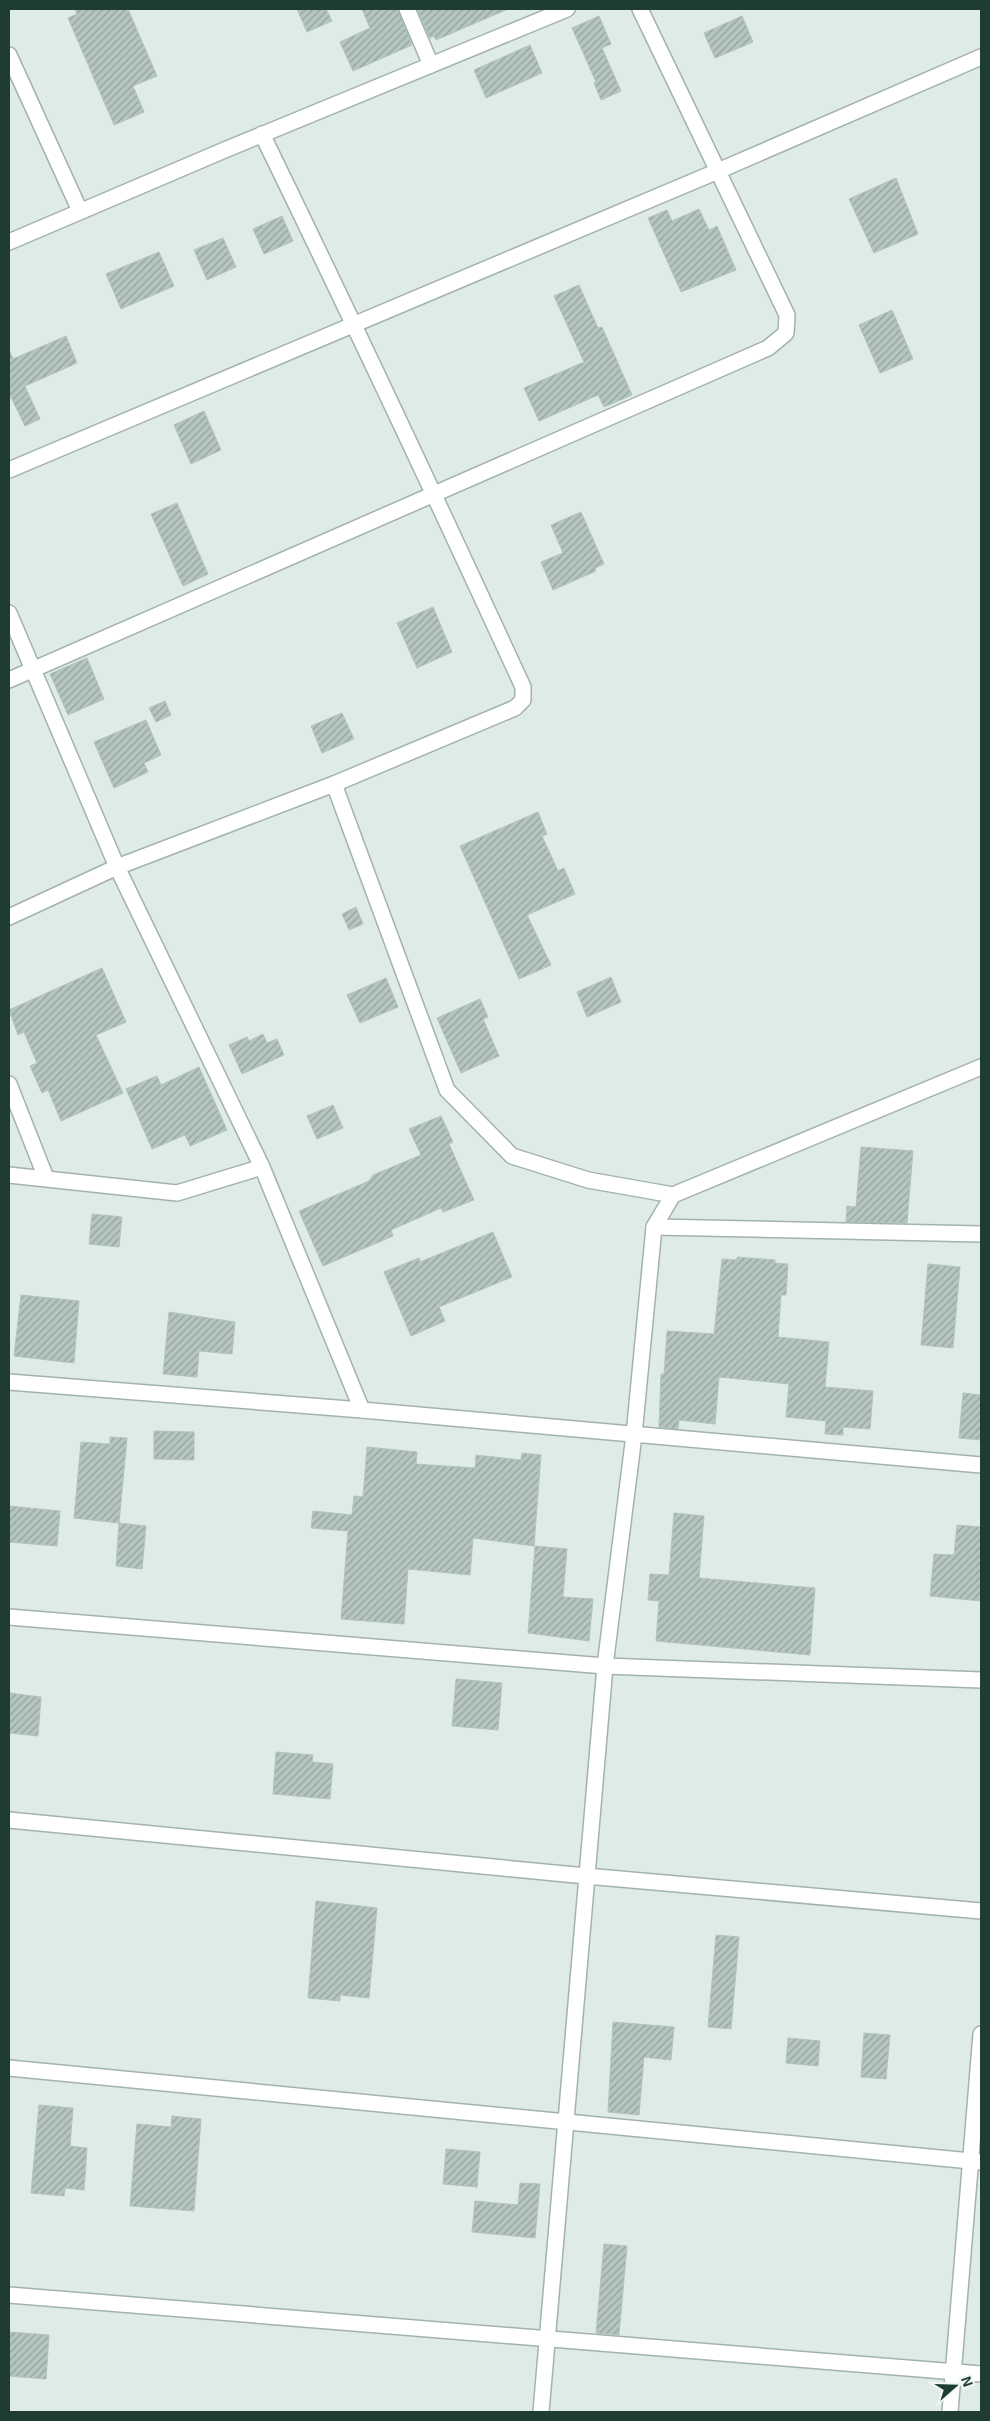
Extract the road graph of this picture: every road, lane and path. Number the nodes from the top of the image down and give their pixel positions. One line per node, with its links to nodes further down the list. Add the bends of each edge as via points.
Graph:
1 (407, 9): 6 (street)
2 (567, 9): 6 (street)
3 (640, 9): 8 (street)
4 (9, 55): 9 (street)
5 (981, 57): 8 (street)
6 (431, 66): 7 (street)
7 (262, 134): 9 (street); 11 (street)
8 (718, 171): 11 (street); 13 (street, via 787,315 786,333 768,348)
9 (80, 211): 10 (street)
10 (9, 242)
11 (355, 324): 12 (street); 13 (street)
12 (9, 470)
13 (434, 493): 15 (street); 17 (street, via 523,687 523,700 515,708)
14 (9, 613): 15 (street)
15 (32, 670): 16 (street); 18 (street)
16 (9, 680)
17 (334, 784): 18 (street); 25 (street, via 447,1090 512,1156 588,1180)
18 (117, 868): 19 (street); 22 (street)
19 (9, 916)
20 (981, 1067): 25 (street)
21 (9, 1084): 24 (street)
22 (262, 1167): 24 (street, via 177,1193); 29 (street)
23 (9, 1176): 24 (street)
24 (46, 1178)
25 (673, 1195): 26 (street)
26 (654, 1227): 27 (street); 30 (street)
27 (981, 1234)
28 (9, 1382): 29 (street)
29 (362, 1410): 30 (street)
30 (634, 1435): 31 (street); 33 (street)
31 (981, 1465)
32 (9, 1617): 33 (street)
33 (605, 1666): 34 (street); 36 (street)
34 (981, 1680)
35 (9, 1820): 36 (street)
36 (586, 1876): 37 (street); 40 (street)
37 (981, 1911)
38 (981, 2034): 41 (street)
39 (9, 2068): 40 (street)
40 (565, 2121): 41 (street); 43 (street)
41 (976, 2161): 44 (street)
42 (9, 2295): 43 (street)
43 (547, 2338): 44 (street); 46 (street)
44 (952, 2372): 45 (street); 47 (street)
45 (981, 2374)
46 (541, 2412)
47 (950, 2412)

